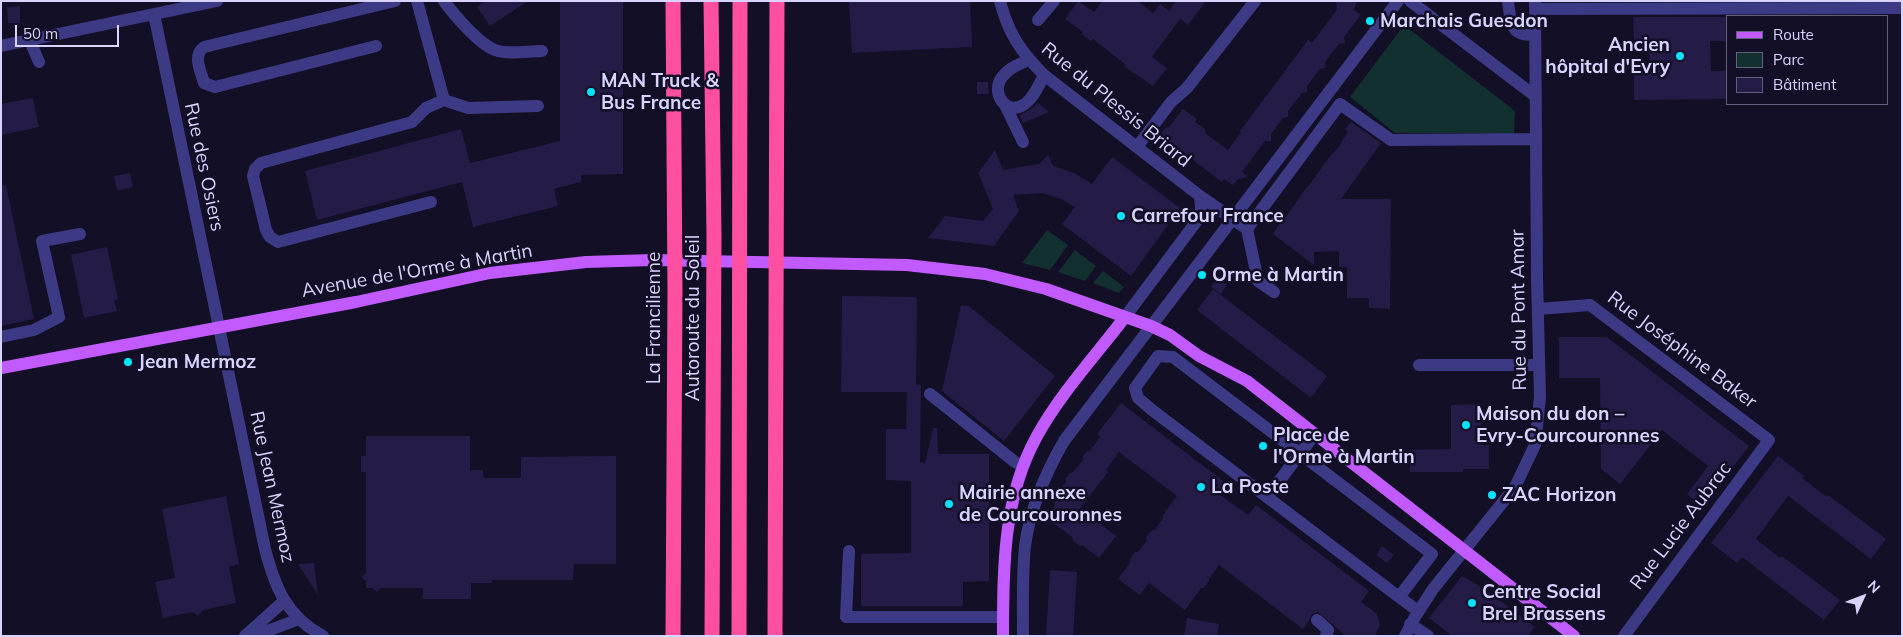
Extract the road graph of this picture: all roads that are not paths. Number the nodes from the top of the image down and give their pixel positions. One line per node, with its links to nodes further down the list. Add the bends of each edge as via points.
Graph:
1 (217, 1): 18 (street)
2 (393, 1): 23 (street, via 204,47 197,56 204,83 215,87)
3 (417, 1): 29 (street)
4 (444, 1): 24 (street, via 473,34 494,50)
5 (673, 1): 67 (highway, La Francilienne)
6 (711, 1): 68 (highway, Autoroute du Soleil, via 714,236)
7 (740, 1): 69 (highway)
8 (777, 1): 70 (highway)
9 (1000, 1): 25 (street, Rue du Plessis Briard, via 1005,22)
10 (1054, 1): 19 (street)
11 (1255, 1): 34 (street)
12 (1398, 1): 37 (street)
13 (1410, 1): 28 (street)
14 (1508, 1): 20 (street, via 1511,23 1516,31 1524,36)
15 (1535, 5): 16 (street); 20 (street, Rue du Pont Amar)
16 (1820, 5): 17 (street)
17 (1902, 8)
18 (154, 14): 21 (street); 44 (street, Rue des Osiers)
19 (1038, 20)
20 (1535, 35): 28 (street, Rue du Pont Amar)
21 (30, 41): 22 (street); 26 (street)
22 (1, 46)
23 (376, 46)
24 (542, 51)
25 (1029, 60): 27 (street, Rue du Plessis Briard); 30 (street, via 1010,69 997,86 999,98)
26 (39, 62)
27 (1044, 75): 30 (street, via 1036,92 1023,105 1011,108); 34 (street, Rue du Plessis Briard)
28 (1535, 96): 32 (street, Rue du Pont Amar)
29 (444, 100): 31 (street, via 468,108); 36 (street, via 426,108 412,122 261,163 253,176 266,230 278,242)
30 (1005, 105): 33 (street)
31 (538, 106)
32 (1536, 139): 38 (street, via 1391,140 1340,104); 41 (street, Rue du Pont Amar)
33 (1023, 142)
34 (1137, 147): 35 (street, Rue du Plessis Briard)
35 (1200, 196): 37 (street, Rue du Plessis Briard); 42 (street, via 1202,209 1198,218)
36 (431, 202)
37 (1233, 219): 38 (street, Rue du Plessis Briard); 43 (street)
38 (1247, 229): 40 (street, via 1258,281)
39 (80, 234): 45 (street, via 42,241 59,317 34,330)
40 (1274, 292)
41 (1538, 309): 47 (street, Rue du Pont Amar); 51 (street, Rue Joséphine Baker, via 1590,305)
42 (1125, 317): 43 (main road, Avenue de l'Orme à Martin); 44 (main road, Avenue de l'Orme à Martin, via 1046,289 985,274 907,265 652,260 586,262 490,272 356,302); 53 (main road, via 1054,408 1036,436)
43 (1151, 326): 50 (main road, Avenue de l'Orme à Martin, via 1246,381); 72 (street, via 1064,441 1040,487 1025,547)
44 (218, 327): 48 (main road, Avenue de l'Orme à Martin); 58 (street, Rue Jean Mermoz, via 265,549 271,573)
45 (1, 337)
46 (1419, 365): 47 (street)
47 (1539, 365): 55 (street, Rue du Pont Amar, via 1540,397 1535,445 1515,486)
48 (1, 368)
49 (930, 394): 53 (street)
50 (1315, 434): 52 (street); 55 (main road, Avenue de l'Orme à Martin)
51 (1769, 440): 76 (street, Rue Lucie Aubrac)
52 (1300, 454): 54 (street); 54 (street, via 1173,357 1158,356 1135,388 1138,398); 57 (street, via 1432,554)
53 (1023, 466): 60 (main road, via 1012,500 1006,537)
54 (1267, 497): 57 (street)
55 (1464, 549): 59 (street, Rue du Pont Amar); 75 (main road, Avenue de l'Orme à Martin)
56 (849, 551): 60 (street, via 846,617)
57 (1399, 597): 59 (street)
58 (284, 601): 61 (street, Rue Jean Mermoz); 64 (street)
59 (1418, 611): 63 (street, Rue du Pont Amar)
60 (1003, 616): 71 (main road)
61 (299, 619): 65 (street); 66 (street, Rue Jean Mermoz)
62 (1317, 620): 73 (street, via 1328,630)
63 (1408, 630): 74 (street)
64 (245, 636)
65 (254, 636)
66 (323, 636)
67 (673, 636)
68 (712, 636)
69 (739, 636)
70 (776, 636)
71 (1003, 636)
72 (1024, 636)
73 (1326, 636)
74 (1428, 636)
75 (1574, 636)
76 (1624, 636)

